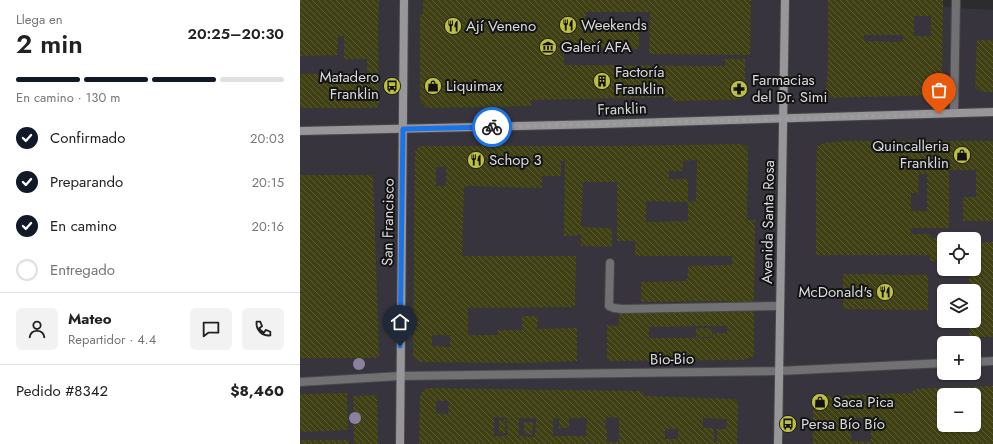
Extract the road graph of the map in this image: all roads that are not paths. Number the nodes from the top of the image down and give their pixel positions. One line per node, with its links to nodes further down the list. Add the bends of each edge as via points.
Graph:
1 (404, 0): 7 (main road, San Francisco)
2 (785, 0): 6 (main road, Avenida Santa Rosa)
3 (956, 0): 5 (street)
4 (993, 112): 5 (main road, Franklin)
5 (954, 113): 6 (main road, Franklin)
6 (783, 119): 7 (main road, Franklin); 10 (main road, Avenida Santa Rosa)
7 (403, 129): 8 (main road, Franklin); 15 (main road, San Francisco)
8 (300, 131)
9 (610, 263): 10 (street, via 609,306 614,308)
10 (780, 306): 14 (main road, Avenida Santa Rosa)
11 (993, 361): 12 (street)
12 (981, 362)
13 (937, 363): 14 (street, Bio-Bio)
14 (779, 371): 15 (street, Bio-Bio); 18 (main road, Avenida Santa Rosa)
15 (400, 376): 16 (street, Bio-Bio); 17 (main road, San Francisco)
16 (300, 382)
17 (400, 444)
18 (778, 444)

